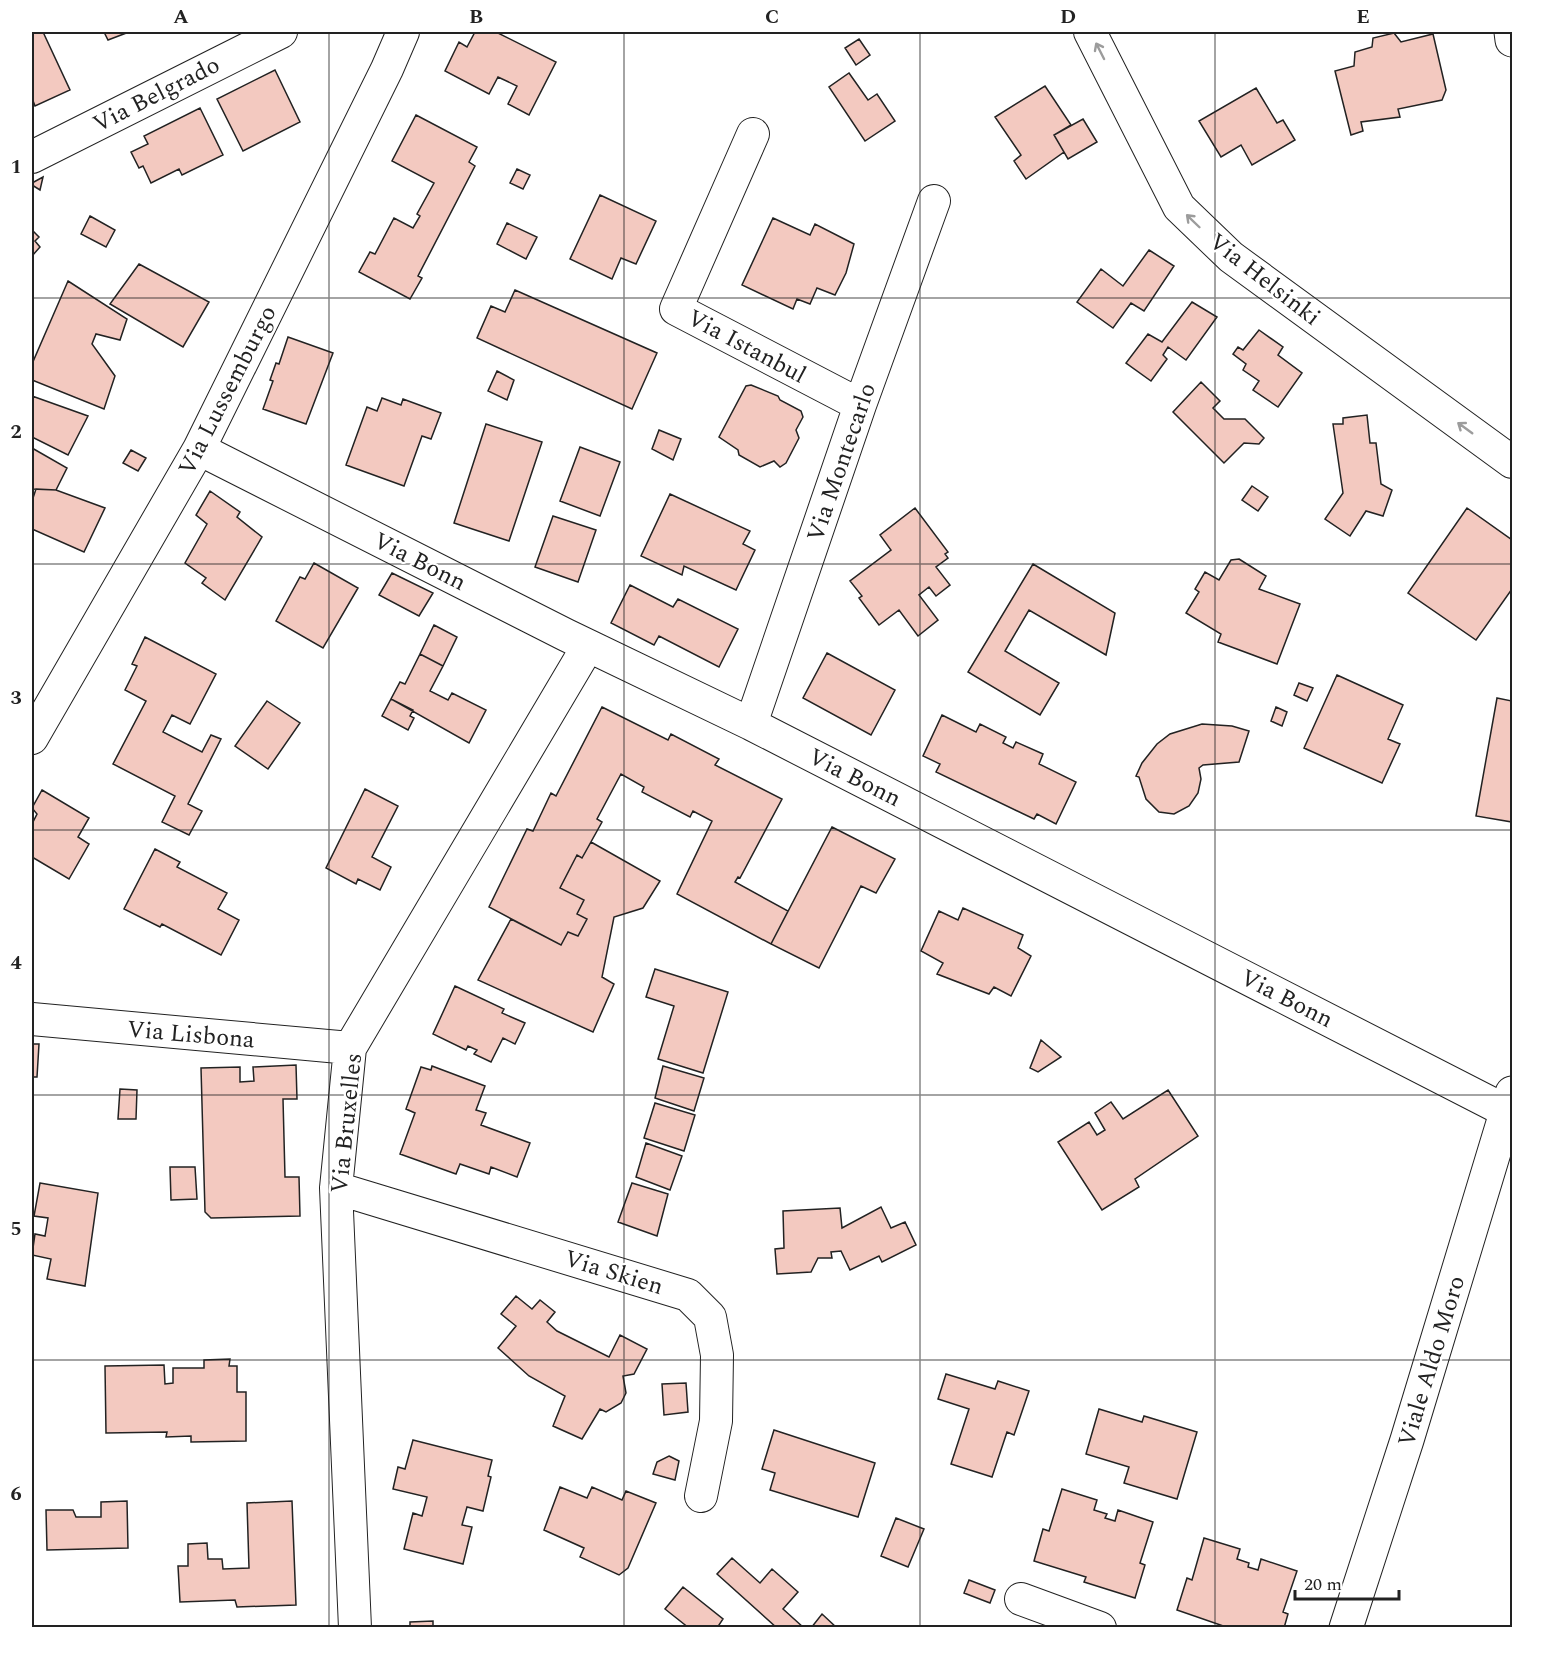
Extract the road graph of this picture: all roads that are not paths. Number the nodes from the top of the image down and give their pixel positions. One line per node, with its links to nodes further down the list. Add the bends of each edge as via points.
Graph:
1 (281, 32): 7 (street, Via Belgrado)
2 (403, 32): 10 (street, Via Lussemburgo)
3 (1090, 32): 11 (street, Via Helsinki, one-way to 3, via 1231,257 1179,207)
4 (1510, 32): 5 (main road)
5 (1512, 40)
6 (753, 134): 9 (street, Via Istanbul, via 676,309)
7 (32, 157)
8 (934, 201): 9 (street, Via Montecarlo)
9 (860, 405): 13 (street, Via Montecarlo)
10 (199, 449): 12 (street, Via Bonn); 14 (street, Via Lussemburgo)
11 (1512, 462)
12 (588, 646): 13 (street, Via Bonn); 16 (street, Via Bruxelles)
13 (751, 724): 17 (street, Via Bonn)
14 (32, 738)
15 (32, 1019): 16 (street, Via Lisbona)
16 (350, 1048): 18 (street, Via Bruxelles)
17 (1510, 1103): 23 (main road, Viale Aldo Moro)
18 (336, 1188): 19 (street, Via Skien, via 688,1295 710,1317 717,1355 716,1421); 21 (street, Via Bruxelles)
19 (701, 1496)
20 (1021, 1599): 22 (street)
21 (355, 1628)
22 (1100, 1628)
23 (1346, 1628)

